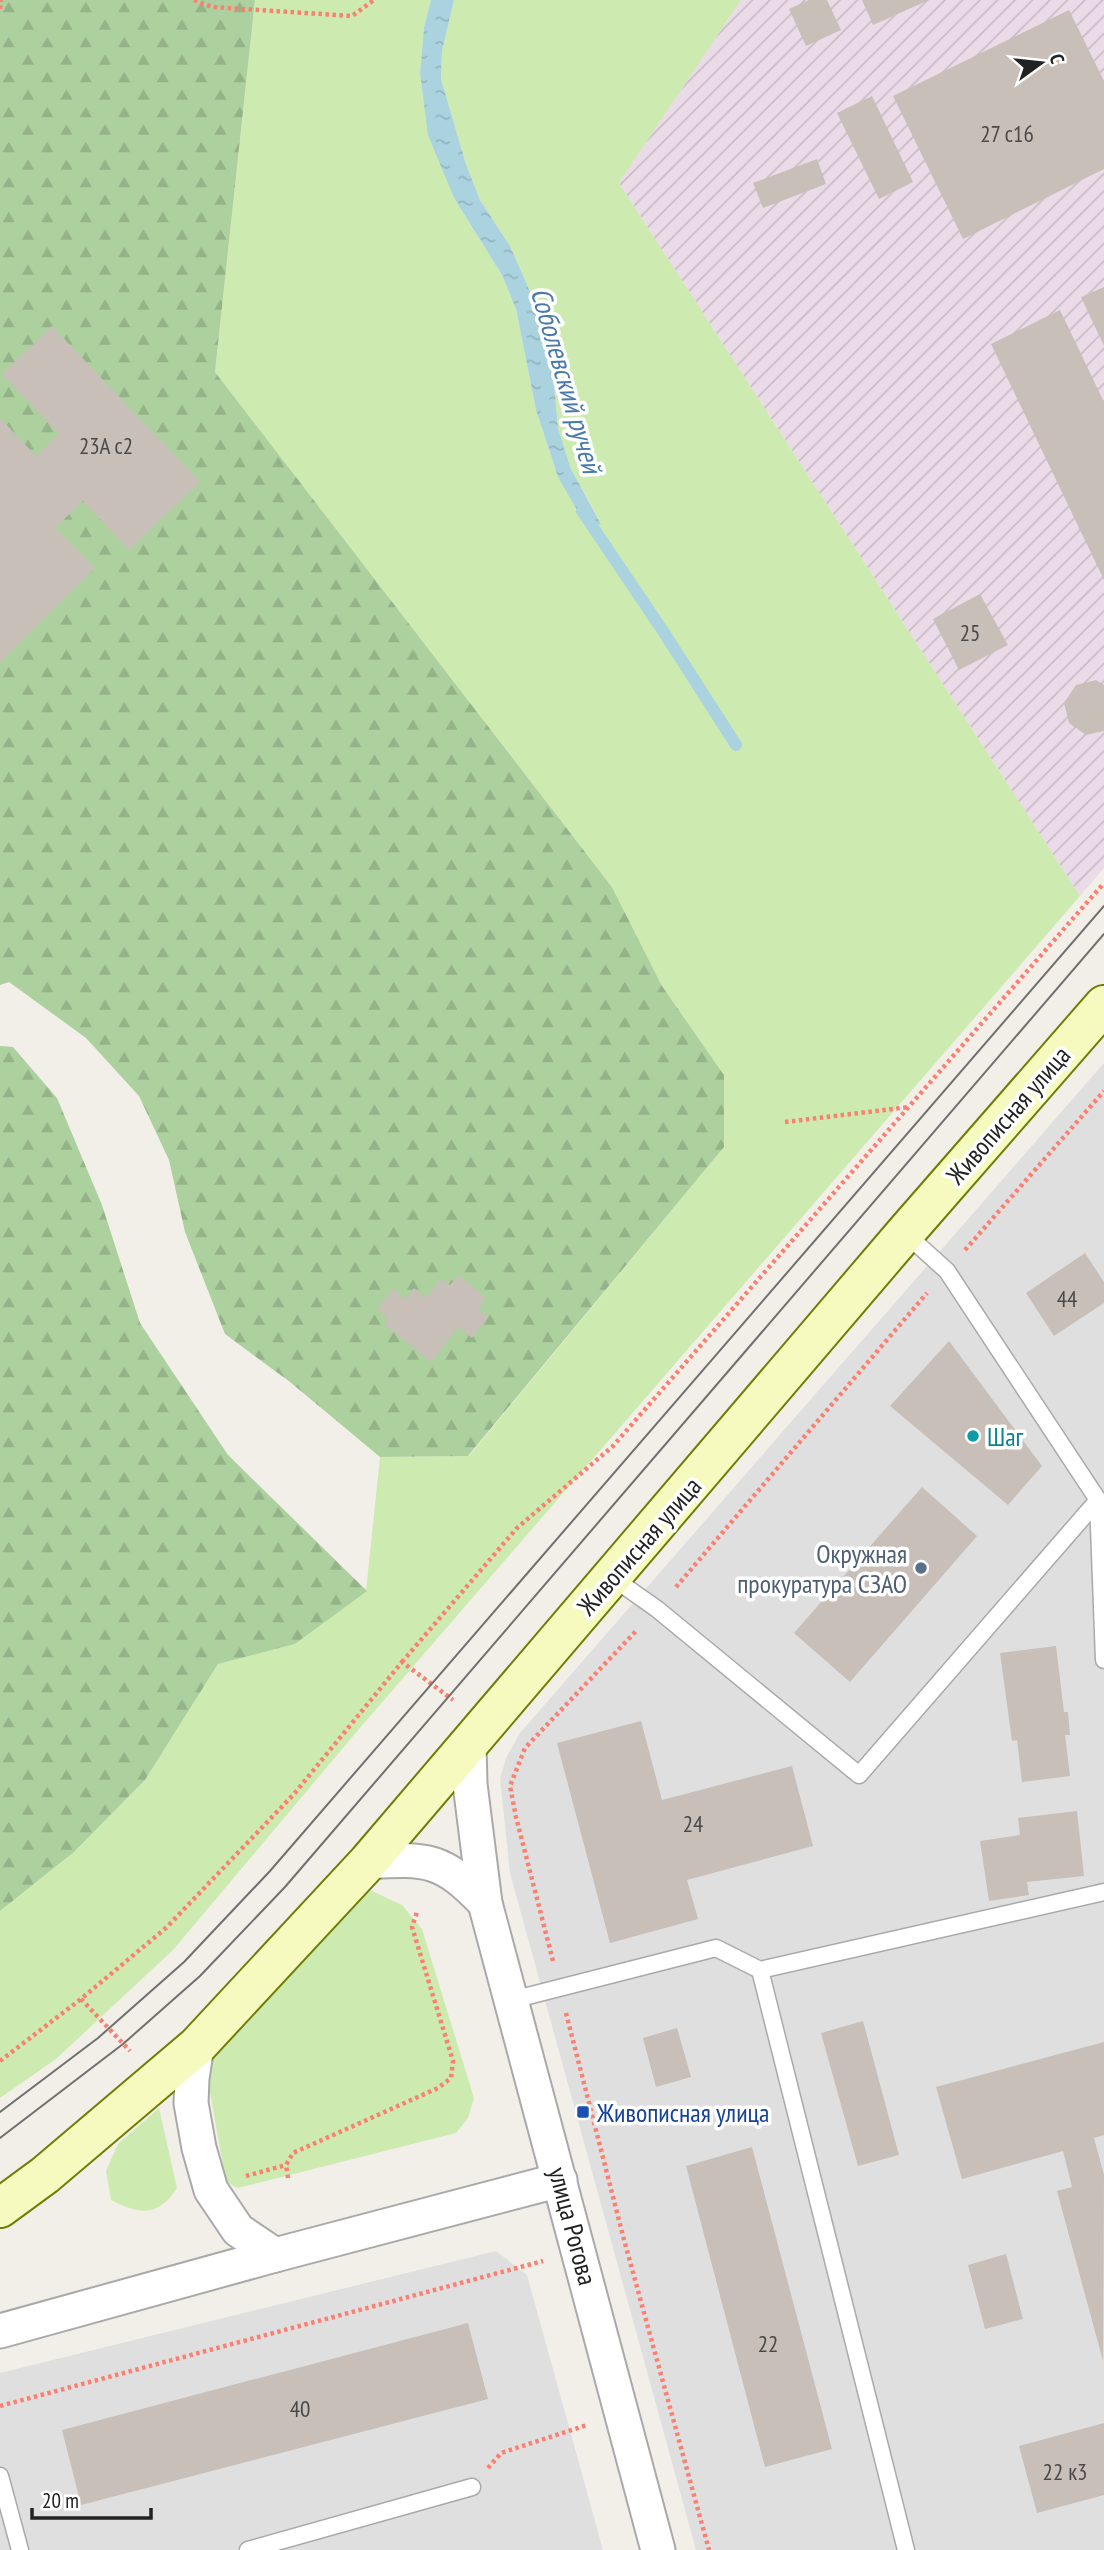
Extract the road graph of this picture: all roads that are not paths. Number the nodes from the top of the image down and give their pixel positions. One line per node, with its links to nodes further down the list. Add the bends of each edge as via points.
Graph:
1 (1104, 1005): 2 (street, Живописная улица)
2 (905, 1233): 3 (lane, via 947,1271); 4 (street, Живописная улица)
3 (1101, 1506): 4 (lane, via 859,1774); 5 (lane)
4 (613, 1578): 6 (street, Живописная улица)
5 (1104, 1660)
6 (477, 1735): 7 (street, Живописная улица); 9 (street, улица Рогова, via 470,1784)
7 (368, 1862): 9 (street, улица Рогова, via 434,1863 462,1879); 12 (street, Живописная улица)
8 (1104, 1892): 10 (lane)
9 (485, 1903): 11 (street, улица Рогова)
10 (760, 1970): 11 (lane, via 716,1948); 22 (lane)
11 (512, 2000): 13 (street, улица Рогова)
12 (197, 2046): 14 (street, Живописная улица); 15 (street, via 191,2104 211,2190 238,2230)
13 (560, 2180): 15 (street); 21 (street, улица Рогова)
14 (0, 2208)
15 (275, 2255): 16 (street)
16 (0, 2331)
17 (0, 2476): 19 (lane)
18 (472, 2487): 20 (lane)
19 (20, 2550)
20 (248, 2550)
21 (658, 2550)
22 (906, 2550)

